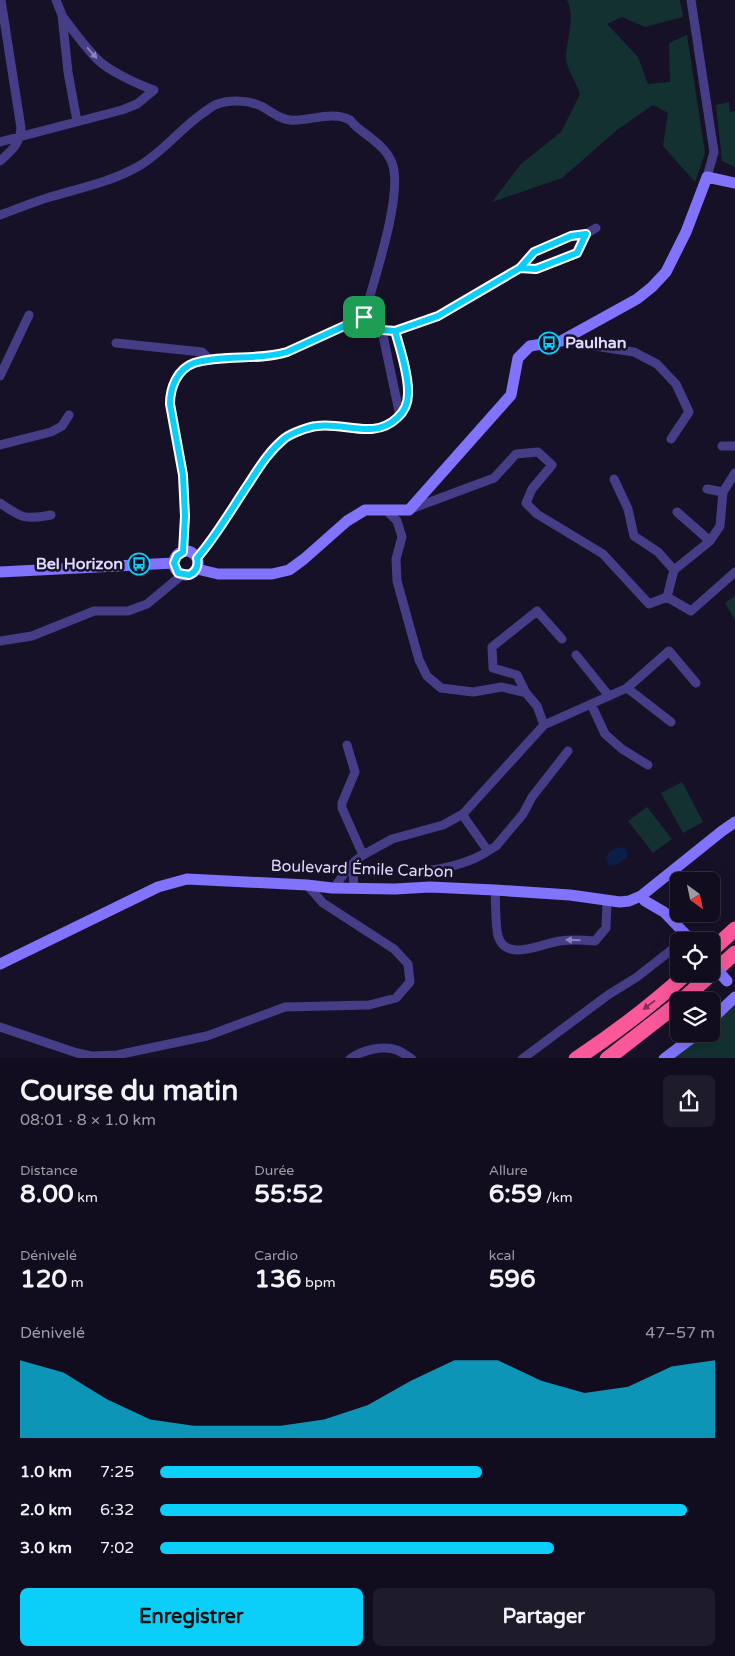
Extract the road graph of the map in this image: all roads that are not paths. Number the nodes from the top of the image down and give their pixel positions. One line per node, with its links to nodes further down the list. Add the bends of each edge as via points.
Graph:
1 (1, 0): 6 (street)
2 (56, 0): 4 (street)
3 (691, 0): 9 (street, via 714,152)
4 (62, 15): 5 (street); 5 (street, one-way to 5, via 100,62 154,90 137,104)
5 (77, 121): 6 (street)
6 (21, 138): 7 (street); 8 (street)
7 (0, 142)
8 (0, 161)
9 (708, 177): 10 (street); 19 (street, via 666,272 637,299)
10 (735, 182)
11 (0, 215): 16 (street, via 119,177 141,165 215,105 249,102 288,120 337,117 349,120 384,150 392,163 396,182 391,217)
12 (596, 228): 13 (street)
13 (586, 234): 14 (street, via 571,236 534,252); 14 (street, via 577,253 536,269)
14 (520, 268): 18 (street, via 438,316)
15 (29, 315): 22 (street)
16 (364, 317): 17 (street); 21 (street, via 274,356)
17 (382, 330): 18 (street); 24 (street)
18 (395, 331): 24 (street, via 408,393)
19 (561, 341): 25 (street, via 634,352 657,364 676,384 689,412); 34 (street, via 530,346 518,358 511,395)
20 (116, 343): 21 (street, via 202,352)
21 (210, 360): 39 (street, via 186,368 170,392 183,475)
22 (0, 376)
23 (69, 415): 26 (street, via 62,426 52,432)
24 (400, 416): 41 (street, via 386,426 373,429 315,426 287,436 270,452)
25 (671, 440)
26 (0, 445)
27 (722, 446): 28 (street)
28 (735, 446)
29 (735, 473): 32 (street)
30 (614, 478): 42 (street, via 628,509 634,536 658,552)
31 (707, 489): 32 (street)
32 (723, 492): 38 (street, via 720,526)
33 (0, 503): 37 (street, via 20,517 32,519)
34 (409, 510): 35 (street); 46 (street, via 494,478 516,454 538,452 552,465 532,489 526,503 538,514 603,554 649,604)
35 (387, 511): 41 (street, via 365,510 347,521 289,570 272,574 218,574); 52 (street, via 397,521 402,537 396,559 397,581 419,660 427,676 441,688 473,692 502,687)
36 (677, 512): 38 (street)
37 (51, 515)
38 (710, 541): 42 (street)
39 (183, 552): 40 (street); 41 (street, via 191,553)
40 (174, 563): 43 (street); 45 (street)
41 (197, 564): 45 (street, via 189,575)
42 (674, 570): 46 (street)
43 (0, 572)
44 (735, 572): 46 (street, via 692,612)
45 (182, 575): 48 (street, via 147,604 128,611 94,611 32,636)
46 (667, 598)
47 (562, 639): 52 (street, via 536,611 492,647 492,668 517,675)
48 (0, 641)
49 (576, 655): 53 (street)
50 (696, 683): 51 (street, via 669,651)
51 (627, 688): 53 (street); 55 (street)
52 (526, 693): 56 (street, via 537,706)
53 (609, 696): 54 (street)
54 (591, 704): 56 (street); 59 (street, via 605,734)
55 (671, 722)
56 (544, 726): 60 (street)
57 (347, 745): 63 (street, via 355,772 342,808)
58 (568, 751): 62 (street, via 532,797 523,814)
59 (648, 765)
60 (463, 814): 62 (street); 63 (street, via 443,825 392,839)
61 (735, 822): 69 (street)
62 (488, 851): 64 (street, via 479,858)
63 (363, 856): 66 (street, via 355,861); 67 (street, via 353,872)
64 (426, 871)
65 (307, 885): 66 (street, Boulevard Émile Carbon); 76 (street, Boulevard Émile Carbon, via 187,879 158,887); 84 (street, via 323,903 394,949 408,964 410,982 396,998 369,1005 285,1007 207,1036 117,1055 77,1053)
66 (334, 888): 67 (street, Boulevard Émile Carbon)
67 (354, 888): 68 (street, Boulevard Émile Carbon)
68 (495, 890): 70 (street, Boulevard Émile Carbon); 70 (street, one-way to 68, via 606,928 595,941 562,940 523,951 510,949 498,936)
69 (641, 896): 70 (street, Boulevard Émile Carbon, via 629,901); 72 (street, via 664,912)
70 (607, 901)
71 (735, 929): 73 (highway)
72 (678, 932)
73 (720, 943)
74 (670, 953): 88 (street)
75 (735, 953): 79 (highway)
76 (0, 964)
77 (720, 973): 80 (street, bridge)
78 (677, 982): 89 (highway, one-way to 89)
79 (691, 992)
80 (735, 992)
81 (735, 997): 83 (street)
82 (670, 1010): 90 (highway)
83 (720, 1011)
84 (0, 1027)
85 (687, 1042): 91 (street)
86 (350, 1058): 87 (street, via 376,1048 397,1050)
87 (412, 1058)
88 (522, 1058)
89 (576, 1058)
90 (607, 1058)
91 (664, 1058)

